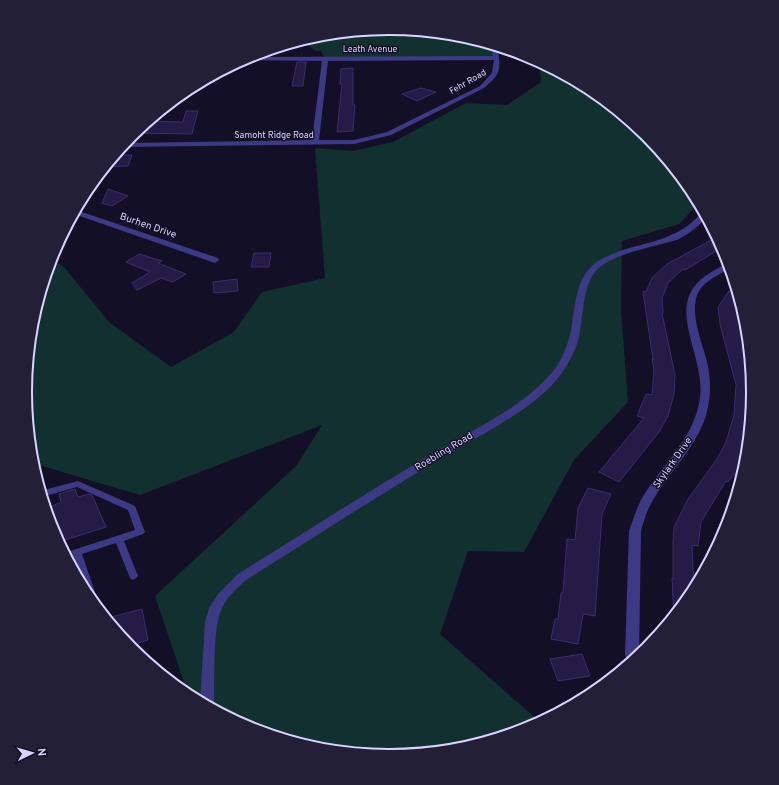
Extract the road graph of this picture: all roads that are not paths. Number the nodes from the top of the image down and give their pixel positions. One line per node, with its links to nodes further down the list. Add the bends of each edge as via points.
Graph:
1 (495, 51): 3 (street, Fehr Road)
2 (325, 58): 3 (street, Leath Avenue); 4 (street, Leath Avenue); 6 (street)
3 (496, 58): 5 (street, Fehr Road, via 498,66 494,78 482,87)
4 (262, 59)
5 (420, 118): 6 (street, Samoht Ridge Road, via 389,134 367,140 340,144)
6 (315, 143): 7 (street, Samoht Ridge Road)
7 (132, 145)
8 (80, 214): 10 (street, Burhen Drive)
9 (701, 218): 19 (street, Roebling Road, via 685,233 604,261 590,272 569,353 552,379 535,395 230,586 214,610 211,622)
10 (215, 260)
11 (725, 268): 18 (street, Skylark Drive, via 700,284 691,301 691,316 706,390 697,427 688,446 647,500 639,515 635,531)
12 (46, 493): 13 (lane, via 78,484 132,508 140,532)
13 (119, 539): 14 (lane); 16 (lane)
14 (77, 552): 15 (lane); 17 (lane)
15 (71, 554)
16 (133, 576)
17 (87, 583)
18 (632, 655)
19 (207, 700)

